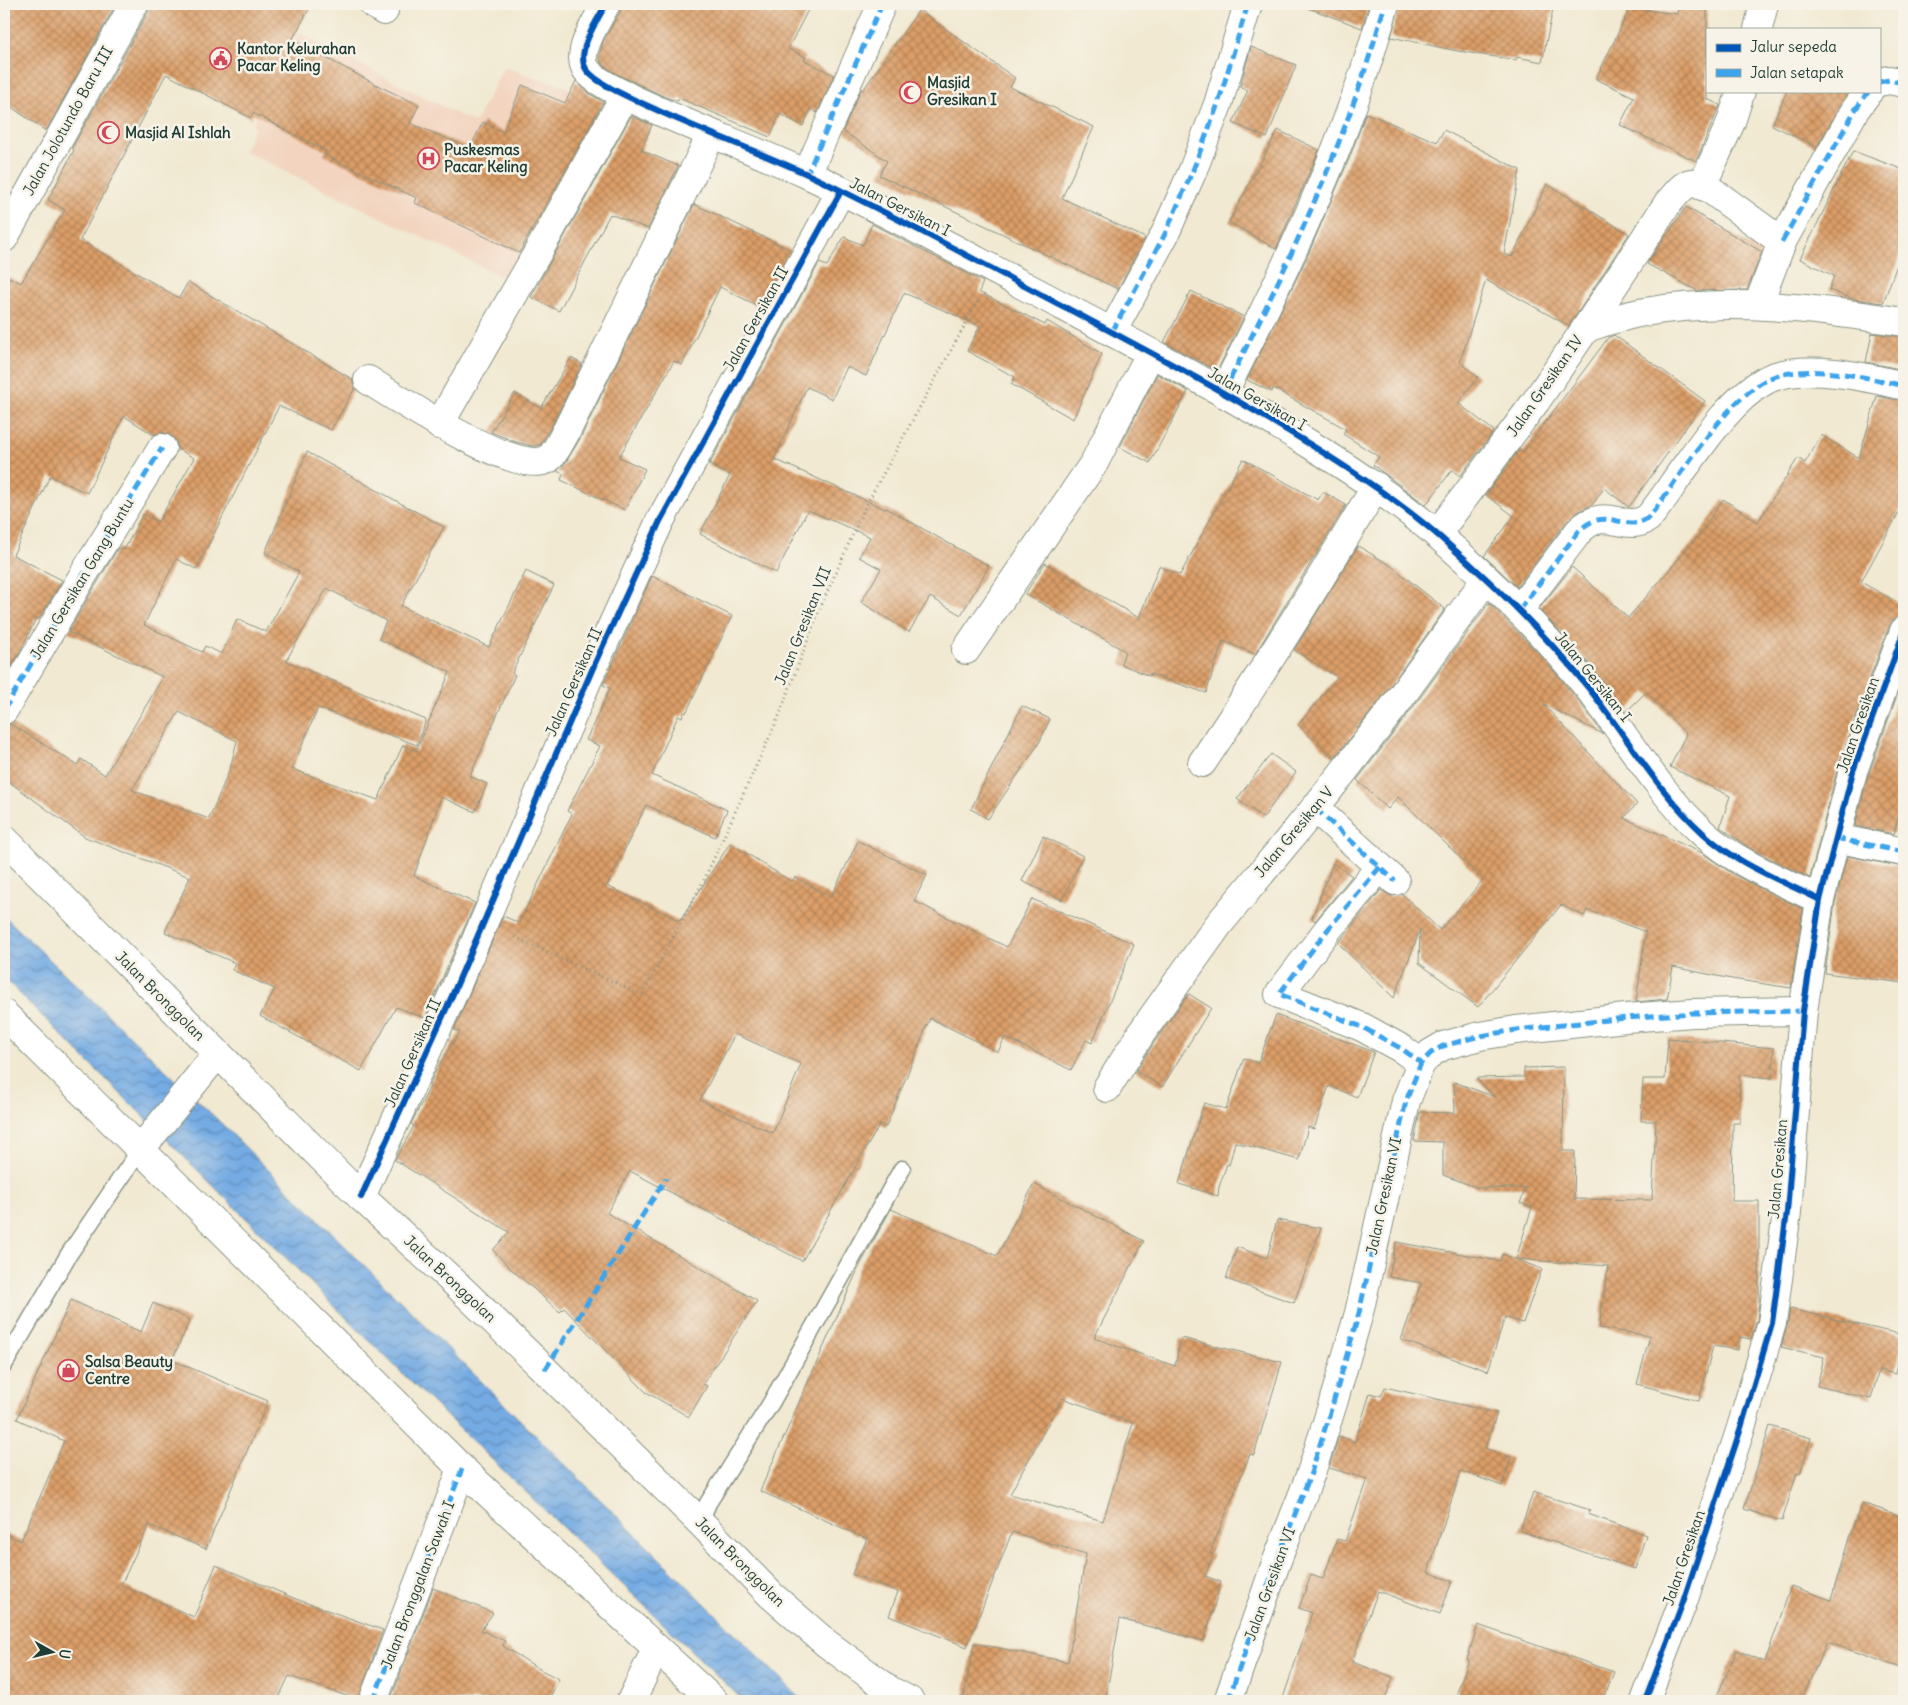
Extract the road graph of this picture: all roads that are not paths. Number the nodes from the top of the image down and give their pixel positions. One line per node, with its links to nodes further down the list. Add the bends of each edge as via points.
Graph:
1 (134, 4): 17 (street, Jalan Jolotundo Baru III)
2 (606, 4): 12 (street, Jalan Gersikan I, via 587,41 584,67 594,77)
3 (882, 4): 14 (street)
4 (1248, 4): 22 (street, via 1218,104 1193,170 1165,234)
5 (1385, 4): 26 (street, via 1362,80 1329,166 1278,281)
6 (1764, 4): 7 (street)
7 (1758, 28)
8 (1880, 82): 9 (street, via 1889,80)
9 (1904, 84)
10 (1741, 92): 15 (street)
11 (1867, 92): 18 (street)
12 (625, 95): 13 (street, Jalan Gersikan I); 27 (street)
13 (712, 135): 14 (street, Jalan Gersikan I); 27 (street, via 552,455 539,462 523,460)
14 (807, 174): 16 (street, Jalan Gersikan I)
15 (1702, 186): 18 (street); 21 (street, via 1687,185 1668,203)
16 (841, 192): 22 (street, Jalan Gersikan I); 49 (street, Jalan Gersikan II, via 660,521)
17 (4, 238)
18 (1782, 242): 19 (street)
19 (1758, 305): 20 (street, Jalan Gresikan IV, via 1840,312); 21 (street, Jalan Gresikan IV, via 1672,308)
20 (1904, 322)
21 (1586, 328): 30 (street, Jalan Gresikan IV)
22 (1112, 332): 23 (street, Jalan Gersikan I)
23 (1150, 354): 26 (street, Jalan Gersikan I); 34 (street, via 1094,463)
24 (368, 380): 27 (street)
25 (1904, 386): 32 (street, via 1866,377 1815,372 1767,380 1754,388 1720,422 1648,518 1634,523 1598,519 1586,524)
26 (1223, 392): 29 (street, Jalan Gersikan I)
27 (439, 424)
28 (162, 448): 35 (street, Jalan Gersikan Gang Buntu)
29 (1376, 486): 30 (street, Jalan Gersikan I); 36 (street)
30 (1437, 534): 31 (street, Jalan Gersikan I)
31 (1486, 579): 32 (street, Jalan Gersikan I); 37 (street, Jalan Gresikan V, via 1390,712)
32 (1519, 610): 41 (street, Jalan Gersikan I, via 1555,647 1681,811 1705,835 1733,856)
33 (1904, 631): 38 (street, Jalan Gresikan, via 1853,771)
34 (966, 650)
35 (4, 710)
36 (1202, 763)
37 (1315, 808): 45 (street, via 1388,874 1329,928 1280,994 1362,1027); 46 (street, Jalan Gresikan V, via 1219,924 1142,1032)
38 (1835, 838): 40 (street); 41 (street, Jalan Gresikan)
39 (4, 839): 44 (street, Jalan Bronggolan)
40 (1904, 852)
41 (1820, 900): 42 (street, Jalan Gresikan)
42 (1803, 1011): 45 (street, Jalan Gresikan VI, via 1683,1013 1516,1030 1443,1046); 59 (street, Jalan Gresikan, via 1787,1212 1772,1322 1695,1566)
43 (4, 1014): 47 (street)
44 (215, 1058): 47 (street); 49 (street, Jalan Bronggolan)
45 (1421, 1063): 58 (street, Jalan Gresikan VI, via 1406,1101 1359,1313 1333,1403 1311,1473)
46 (1107, 1088)
47 (145, 1144): 50 (lane, via 69,1254); 51 (street)
48 (902, 1169): 52 (lane, via 771,1403 708,1503)
49 (361, 1197): 52 (street, Jalan Bronggolan, via 456,1284)
50 (4, 1365)
51 (462, 1469): 53 (street); 54 (street, Jalan Bronggalan Sawah I)
52 (700, 1522): 57 (street, Jalan Bronggolan, via 771,1594 826,1643 891,1691)
53 (656, 1649): 55 (street); 56 (street)
54 (373, 1701)
55 (631, 1701)
56 (714, 1701)
57 (910, 1701)
58 (1228, 1701)
59 (1645, 1701)

